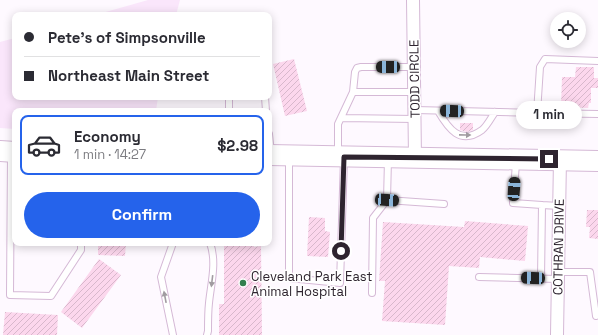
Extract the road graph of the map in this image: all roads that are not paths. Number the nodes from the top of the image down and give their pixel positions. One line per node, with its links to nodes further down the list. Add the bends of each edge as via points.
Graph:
1 (413, 0): 3 (street, TODD CIRCLE)
2 (598, 61): 8 (lane, via 546,59 540,67)
3 (414, 67): 4 (lane, via 357,68); 5 (street, TODD CIRCLE)
4 (353, 92): 5 (lane); 11 (lane)
5 (414, 92): 10 (street, TODD CIRCLE)
6 (438, 111): 7 (lane); 7 (lane, one-way to 7, via 448,127 458,135 470,136 483,130); 10 (lane)
7 (495, 112): 8 (lane)
8 (537, 113): 9 (lane)
9 (598, 114)
10 (415, 115): 11 (lane); 17 (street, TODD CIRCLE)
11 (340, 118): 15 (lane, via 338,124)
12 (272, 143): 14 (lane)
13 (9, 152): 25 (lane, via 10,294 51,296 81,250)
14 (276, 156): 15 (main road); 15 (lane, via 289,278 340,283)
15 (341, 157): 16 (main road)
16 (388, 157): 17 (main road); 21 (lane)
17 (415, 158): 18 (main road)
18 (516, 159): 19 (main road); 23 (lane, via 513,203)
19 (560, 159): 20 (main road); 24 (street, COTHRAN DRIVE)
20 (598, 161)
21 (387, 200): 22 (lane); 31 (lane, via 373,218)
22 (444, 204)
23 (542, 205): 24 (lane); 30 (lane)
24 (559, 206): 28 (street, COTHRAN DRIVE)
25 (81, 246)
26 (172, 246): 33 (lane, one-way to 26, via 161,277)
27 (211, 246): 34 (lane, one-way to 34, via 213,273)
28 (558, 276): 30 (lane); 32 (lane, via 590,272); 35 (street, COTHRAN DRIVE)
29 (479, 277): 30 (lane)
30 (541, 279)
31 (372, 293)
32 (596, 316)
33 (173, 335)
34 (207, 335)
35 (557, 335)

